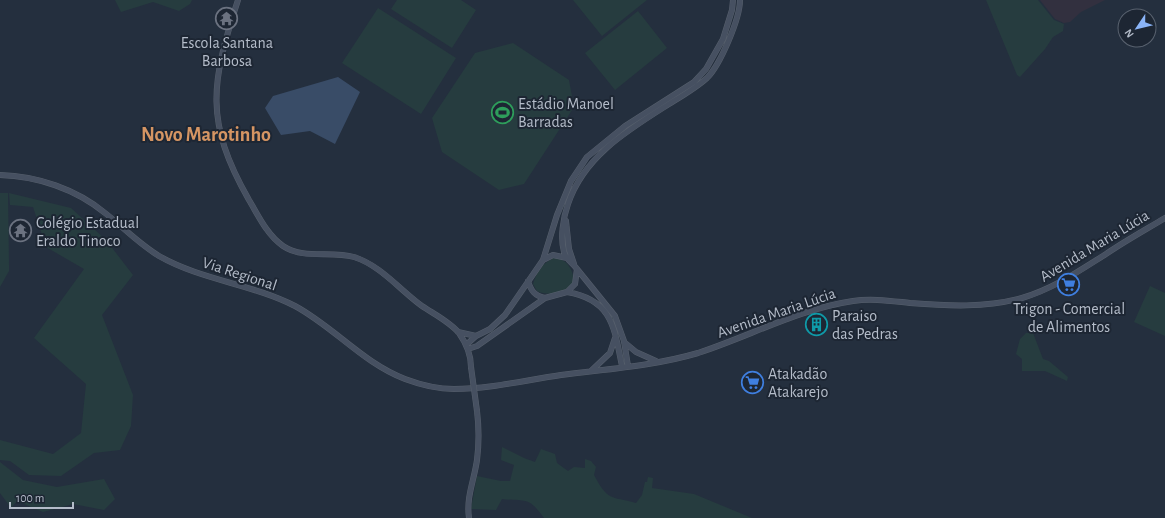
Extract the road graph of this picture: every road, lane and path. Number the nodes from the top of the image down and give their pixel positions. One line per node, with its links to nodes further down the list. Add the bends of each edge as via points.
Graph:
1 (238, 0): 13 (main road, via 218,73 217,118 227,157 266,227 279,243 292,250 302,253 344,255 365,262)
2 (733, 0): 8 (main road, via 723,39 711,62 695,81 607,139 578,168 557,214)
3 (740, 0): 5 (main road, via 738,15 729,39 708,77 641,121 601,152 582,175)
4 (0, 175): 24 (main road, Via Regional, via 36,180 84,198 157,254 189,270 260,291 291,304 367,359 395,375 435,387)
5 (566, 210): 7 (main road, via 563,243); 9 (main road, via 569,249)
6 (1165, 218): 20 (main road, Avenida Maria Lúcia, via 1066,278 1022,298 974,306 873,300 844,302 806,313 698,353)
7 (566, 258): 8 (main road, via 553,255); 9 (main road)
8 (543, 260): 10 (main road)
9 (576, 267): 11 (main road, via 575,284); 16 (main road, via 612,311)
10 (528, 281): 12 (main road, via 533,292); 15 (main road, via 505,315 490,329)
11 (567, 292): 12 (main road); 14 (main road, via 586,296 603,308 610,318)
12 (545, 298): 17 (main road)
13 (458, 332): 15 (main road); 18 (main road)
14 (615, 335): 21 (main road); 23 (main road, via 610,353)
15 (476, 336): 18 (main road)
16 (624, 341): 20 (main road, via 636,352); 22 (main road)
17 (477, 346): 18 (main road); 19 (main road)
18 (467, 347): 19 (main road)
19 (471, 360): 25 (main road, bridge, via 478,445 467,502)
20 (657, 361): 22 (main road, Avenida Maria Lúcia)
21 (622, 366): 22 (main road, Avenida Maria Lúcia); 23 (main road, Avenida Maria Lúcia)
22 (628, 366)
23 (591, 371): 24 (main road, Avenida Maria Lúcia)
24 (473, 388)
25 (469, 518)

